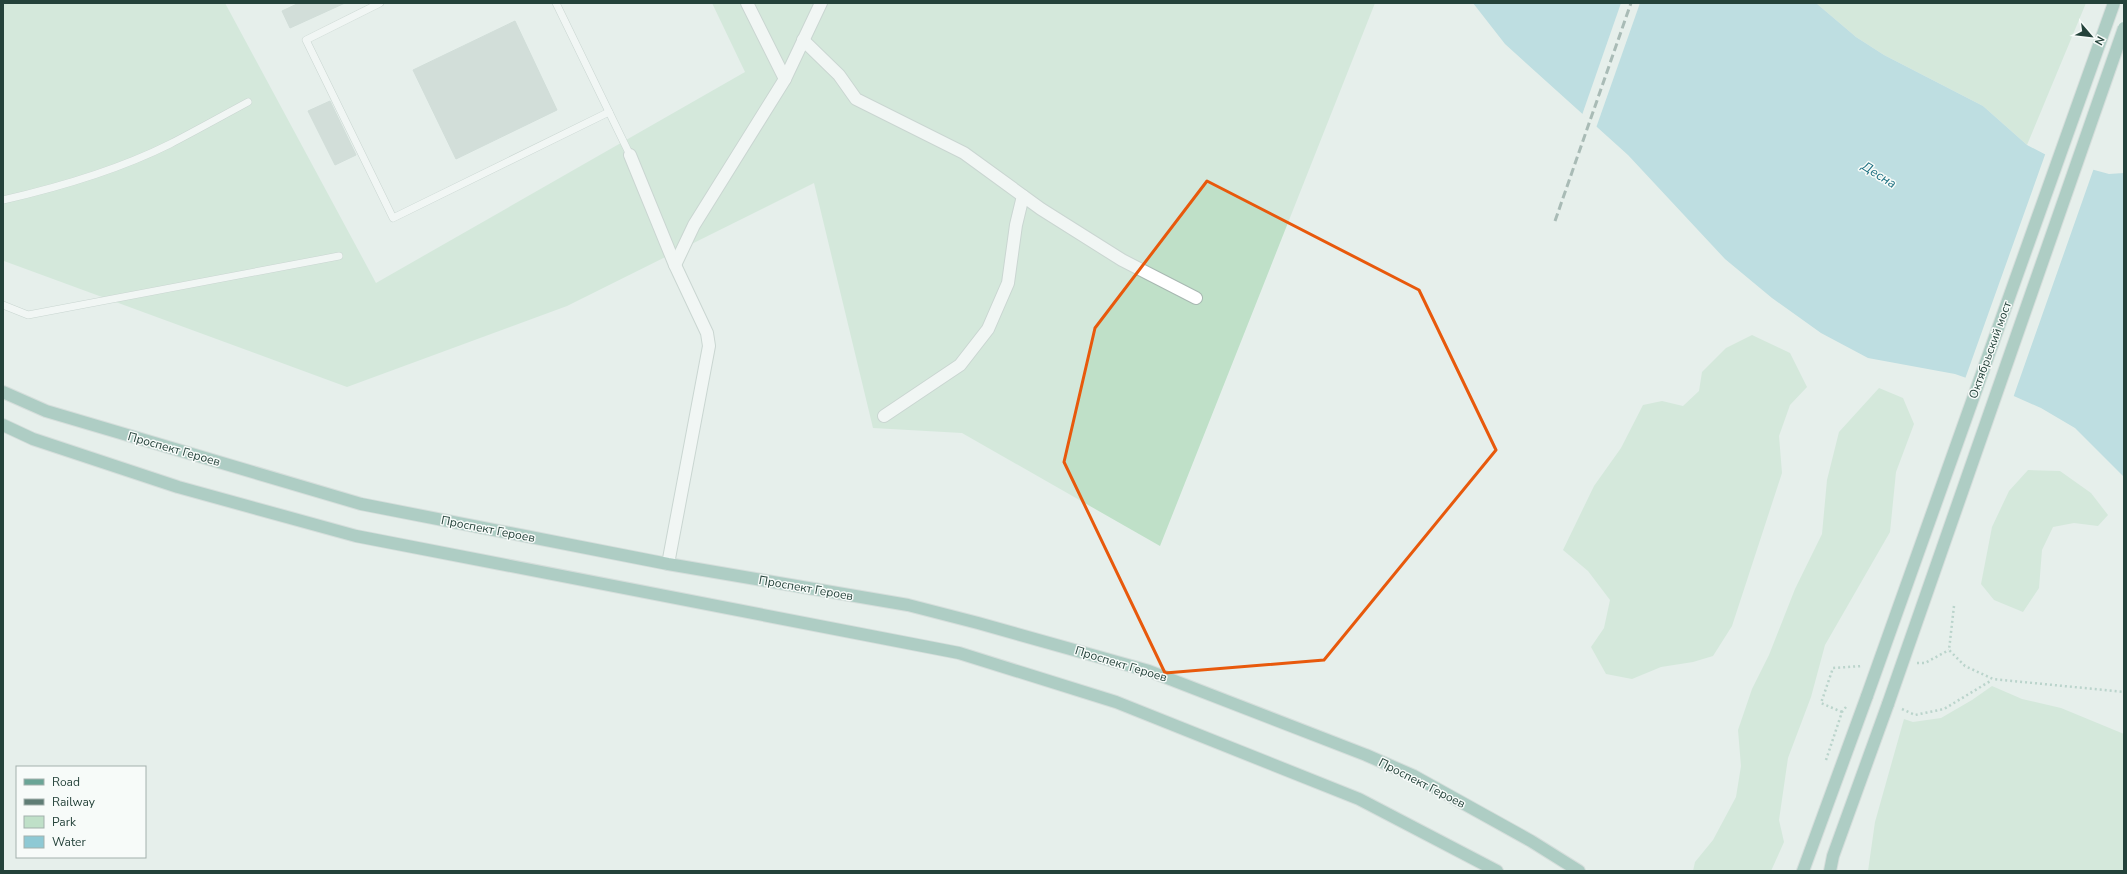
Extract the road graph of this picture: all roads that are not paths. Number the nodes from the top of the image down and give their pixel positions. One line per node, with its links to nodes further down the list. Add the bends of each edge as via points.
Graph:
1 (380, 3): 10 (lane, via 306,40 393,218)
2 (556, 3): 10 (lane)
3 (747, 3): 8 (street)
4 (821, 3): 7 (street)
5 (2114, 3): 24 (main road, Октябрьский мост, bridge)
6 (2124, 28): 25 (main road, Октябрьский мост, bridge, via 1888,704 1832,856)
7 (803, 40): 8 (street); 12 (street, via 839,76 856,100 964,153)
8 (785, 79): 15 (street, via 694,225)
9 (248, 102): 13 (lane, via 170,144 125,163 80,180)
10 (609, 112): 11 (lane)
11 (630, 155): 15 (street)
12 (1023, 196): 16 (street, via 1122,260); 19 (street, via 1008,282 988,329 960,365)
13 (3, 200)
14 (339, 256): 17 (lane, via 28,315)
15 (675, 265): 21 (street, via 707,333 709,346)
16 (1196, 298)
17 (3, 305)
18 (3, 392): 21 (main road, Проспект Героев, via 46,411 360,504)
19 (884, 416)
20 (3, 425): 22 (main road, via 33,439 178,487 356,536 959,654 1116,702 1359,799)
21 (668, 564): 23 (main road, Проспект Героев, via 908,605 1149,671 1414,776 1531,841)
22 (1497, 871)
23 (1579, 871)
24 (1803, 871)
25 (1830, 871)

